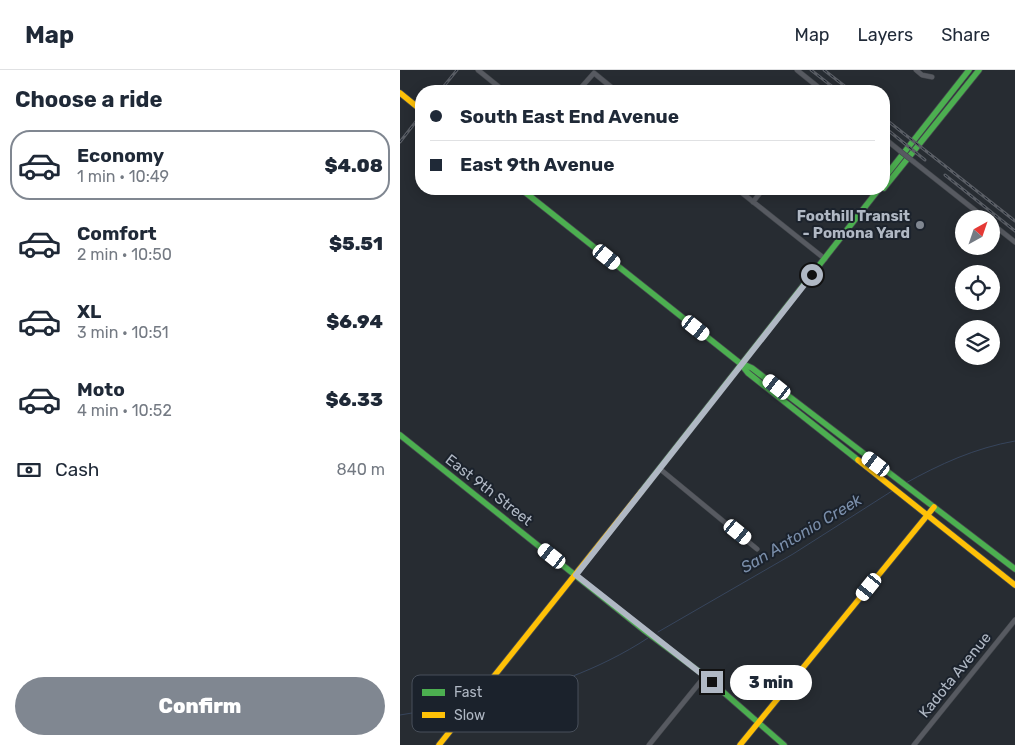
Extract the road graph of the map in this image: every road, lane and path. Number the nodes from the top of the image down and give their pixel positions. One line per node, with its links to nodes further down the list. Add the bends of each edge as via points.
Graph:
1 (478, 70): 7 (street)
2 (797, 70): 10 (street)
3 (916, 70): 6 (street)
4 (969, 70): 14 (main road)
5 (979, 70): 15 (main road)
6 (932, 77)
7 (497, 85)
8 (583, 85): 9 (street, via 594,73)
9 (609, 85)
10 (816, 85)
11 (400, 93): 12 (main road)
12 (415, 105)
13 (890, 143): 21 (street, bridge)
14 (890, 170)
15 (890, 182)
16 (529, 195): 25 (main road)
17 (744, 195): 20 (street)
18 (758, 195): 20 (street)
19 (876, 195): 24 (main road)
20 (753, 202): 24 (street)
21 (975, 210)
22 (1000, 230): 23 (street)
23 (1015, 242)
24 (825, 259): 25 (main road)
25 (741, 364): 27 (main road); 28 (main road, via 752,368); 29 (main road, via 748,373 862,461)
26 (400, 435): 32 (main road, East 9th Street)
27 (660, 469): 30 (street); 32 (main road)
28 (934, 507): 29 (main road); 31 (main road)
29 (926, 516): 33 (main road); 37 (main road)
30 (758, 548)
31 (1015, 569)
32 (576, 575): 35 (main road); 36 (main road, East 9th Street)
33 (1015, 585)
34 (1015, 620): 43 (street, Kadota Avenue)
35 (495, 675)
36 (705, 676): 37 (main road, East 9th Street); 40 (street)
37 (758, 723): 41 (main road); 42 (main road, East 9th Street)
38 (449, 732): 39 (main road)
39 (439, 745)
40 (649, 745)
41 (740, 745)
42 (784, 745)
43 (914, 745)

